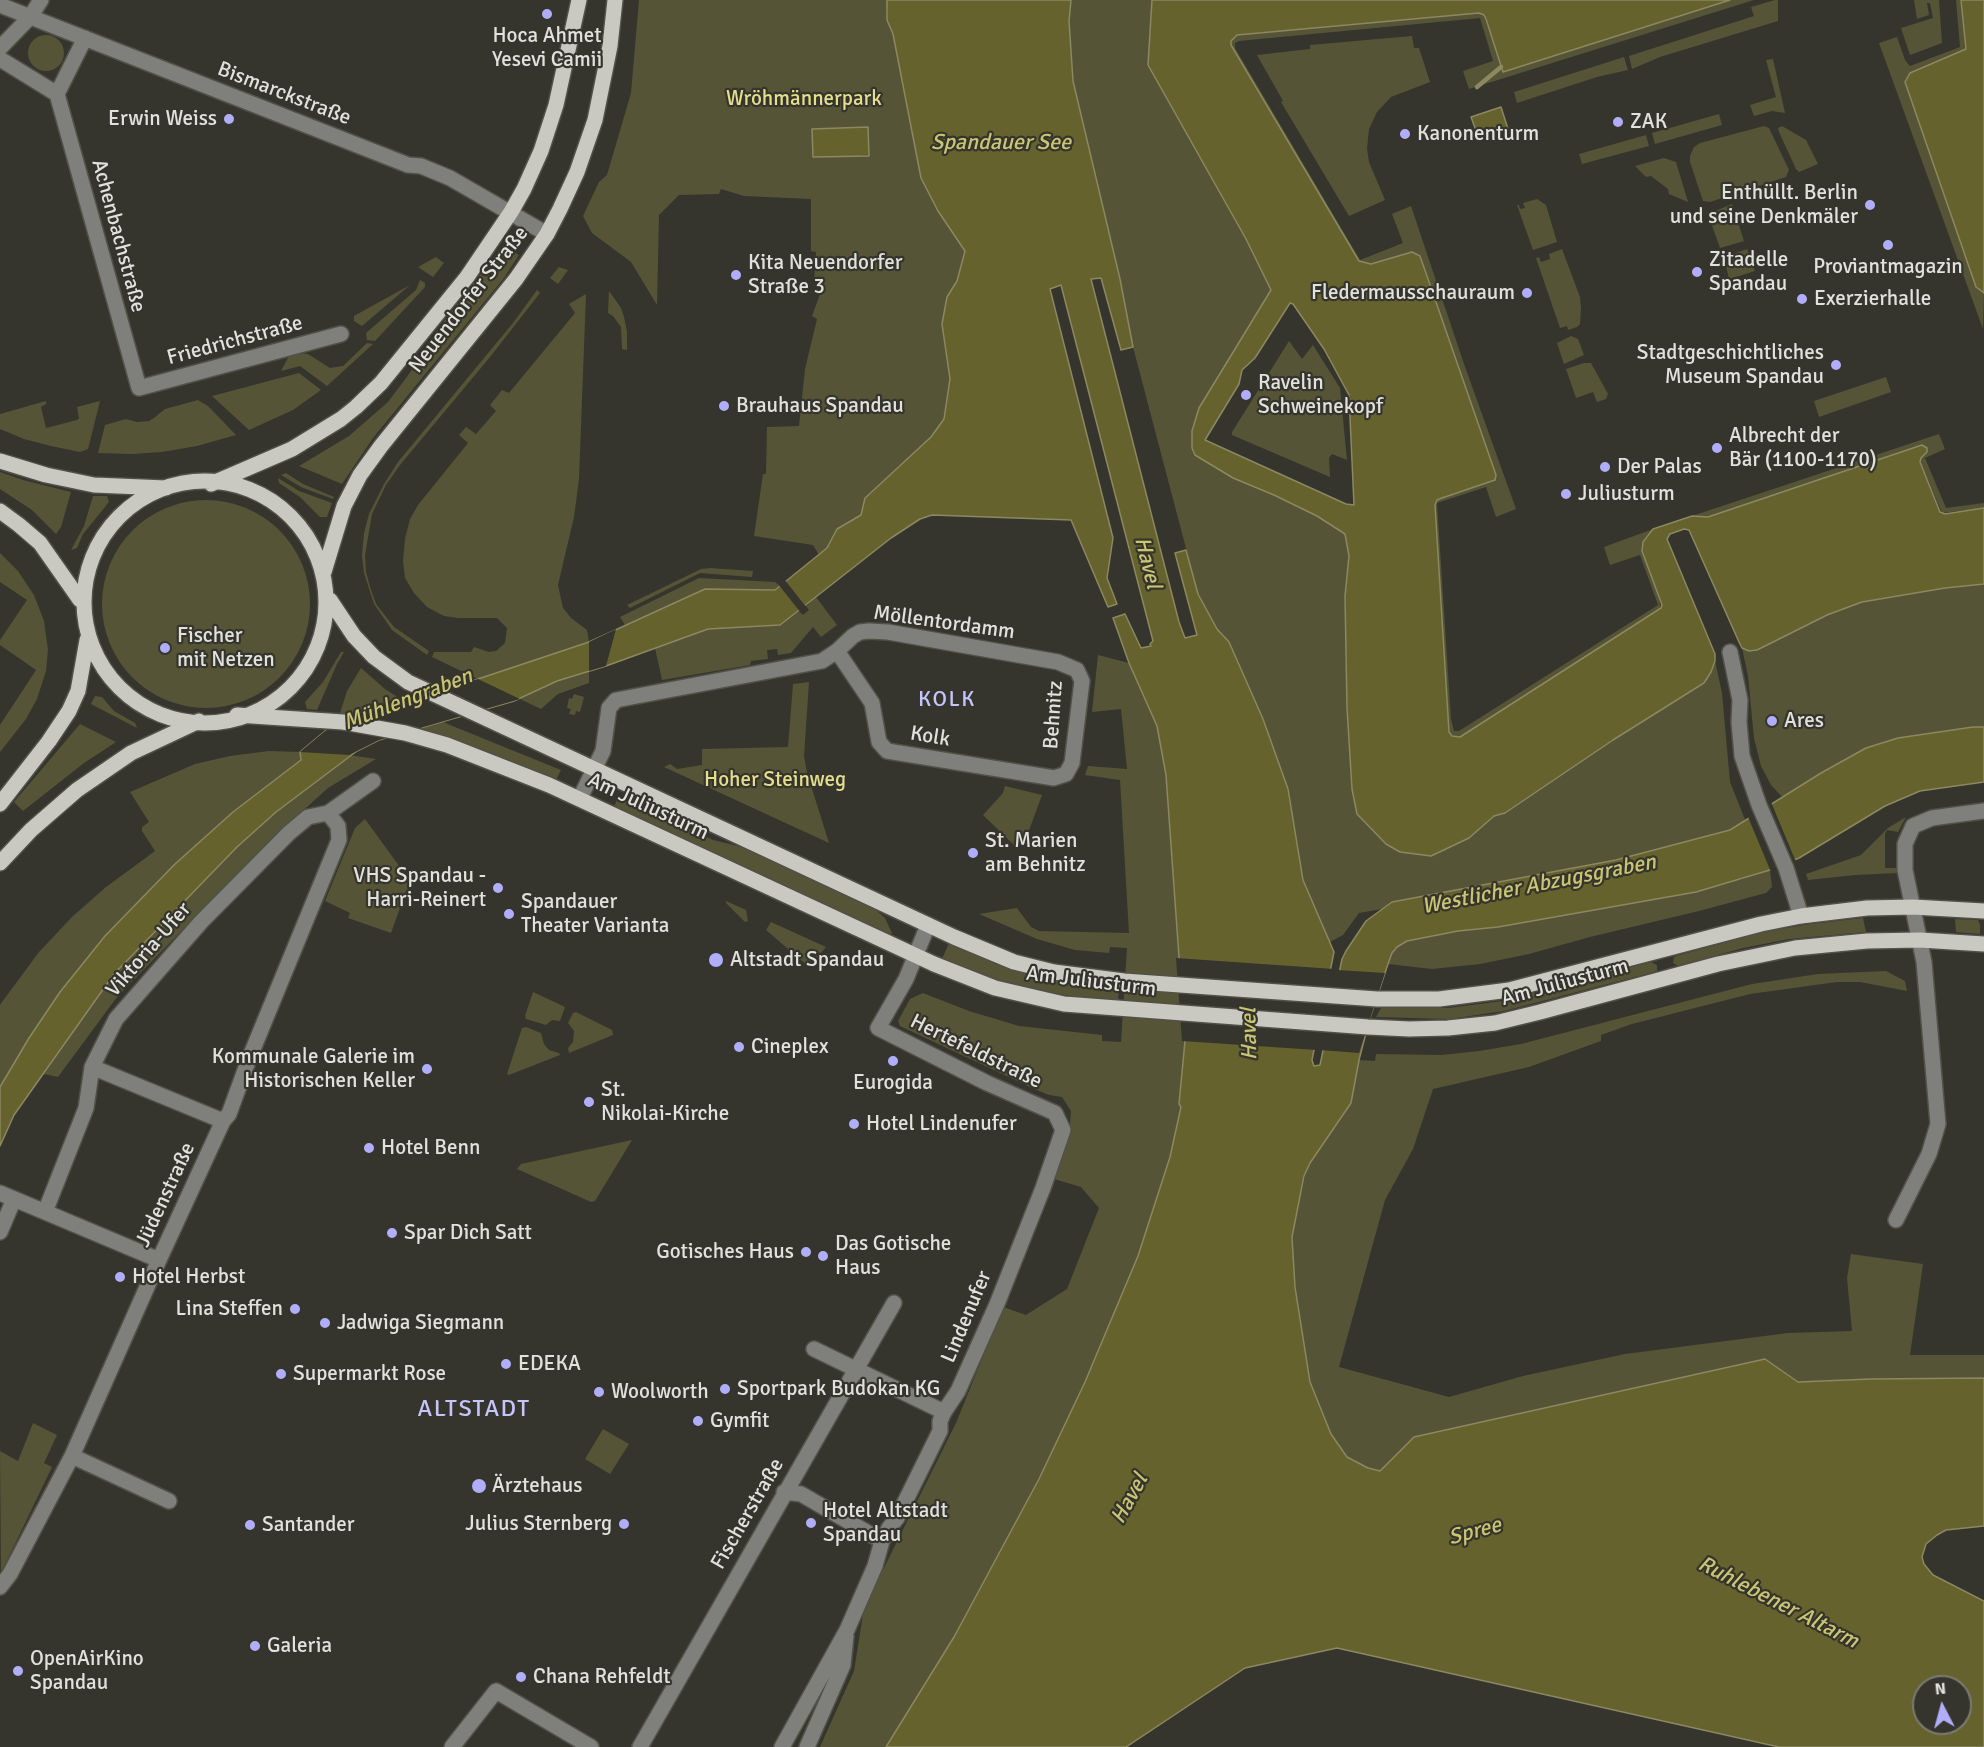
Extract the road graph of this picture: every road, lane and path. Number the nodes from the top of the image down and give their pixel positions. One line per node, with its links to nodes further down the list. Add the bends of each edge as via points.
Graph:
1 (41, 0): 5 (street)
2 (579, 0): 10 (main road, Neuendorfer Straße, via 549,129)
3 (615, 0): 11 (main road, Neuendorfer Straße, via 595,120 577,172)
4 (0, 5): 5 (street, Bismarckstraße)
5 (30, 16): 6 (street, Bismarckstraße); 7 (street)
6 (84, 38): 9 (street); 10 (street, Bismarckstraße, via 408,165 421,166)
7 (0, 48)
8 (0, 59): 9 (street)
9 (57, 94): 13 (street, Achenbachstraße)
10 (511, 212): 11 (street, Bismarckstraße); 15 (main road, Neuendorfer Straße, via 467,277 381,383 356,407 292,449)
11 (547, 234): 18 (main road, Neuendorfer Straße, via 496,305 360,475 341,514)
12 (341, 334): 13 (street, Friedrichstraße)
13 (139, 388)
14 (0, 461): 16 (main road, via 88,484)
15 (208, 485): 16 (main road); 18 (main road, via 249,490 284,508 309,538)
16 (175, 488): 19 (main road, via 139,503 105,532 90,559)
17 (0, 511): 19 (main road, via 40,543)
18 (324, 572): 20 (main road)
19 (80, 600): 21 (main road)
20 (330, 600): 25 (main road, via 324,643 305,676 274,700); 28 (main road, Am Juliusturm, via 354,636 374,657 408,682)
21 (87, 640): 26 (main road, via 114,682 146,710 167,717); 31 (main road, via 78,691 69,711)
22 (837, 651): 24 (street, Möllentordamm, via 860,632 888,632 1058,662); 27 (street, Kolk, via 872,704 879,742 887,751 1054,778 1066,774); 28 (street, Möllentordamm, via 822,661 616,700 609,708 603,751)
23 (1730, 652): 37 (street, via 1740,700 1742,756)
24 (1077, 670): 27 (street, Behnitz, via 1082,681)
25 (237, 715): 26 (main road); 30 (main road, Am Juliusturm, via 343,722 405,733 495,762)
26 (202, 720): 34 (main road, via 131,753 77,790)
27 (1072, 763)
28 (594, 770): 30 (street); 38 (main road, Am Juliusturm)
29 (374, 782): 33 (street, Viktoria-Ufer)
30 (580, 798): 41 (main road, Am Juliusturm)
31 (0, 804)
32 (1984, 811): 35 (street, via 1932,818 1912,826 1905,844 1905,867)
33 (328, 813): 42 (street, Viktoria-Ufer, via 308,817 289,833 193,931 116,1019); 44 (street, Jüdenstraße, via 338,826 339,840)
34 (0, 863)
35 (1913, 907): 36 (main road, Am Juliusturm); 37 (main road, Am Juliusturm); 39 (street)
36 (1984, 912)
37 (1801, 916): 38 (main road, Am Juliusturm, via 1509,990 1439,999 1377,999 1087,978 1038,969 995,955)
38 (928, 925): 41 (street)
39 (1920, 940): 40 (main road, Am Juliusturm); 41 (main road, Am Juliusturm, via 1867,941 1769,952 1496,1023 1428,1029 1064,1004 969,978); 47 (street, via 1938,1124 1929,1154)
40 (1984, 944)
41 (915, 955): 43 (street, Hertefeldstraße, via 878,1028)
42 (92, 1067): 44 (street); 46 (street, Viktoria-Ufer, via 86,1108)
43 (1055, 1113): 53 (street, Lindenufer, via 1063,1130 1043,1188 997,1304 958,1391)
44 (223, 1121): 49 (street, Jüdenstraße)
45 (7, 1196): 46 (street); 48 (street)
46 (45, 1212): 49 (street)
47 (1896, 1220)
48 (0, 1232)
49 (159, 1260): 54 (street, Jüdenstraße)
50 (894, 1303): 52 (street, Fischerstraße)
51 (814, 1349): 52 (street)
52 (856, 1369): 53 (street); 55 (street, Fischerstraße)
53 (944, 1412): 57 (street, Lindenufer, via 940,1431)
54 (72, 1456): 56 (street); 58 (street, Jüdenstraße)
55 (784, 1492): 57 (street, via 801,1494); 62 (street, Fischerstraße)
56 (169, 1502)
57 (882, 1540): 59 (street, Lindenufer)
58 (0, 1587)
59 (846, 1630): 63 (street, Lindenufer); 64 (street, Lindenufer, via 843,1665)
60 (452, 1747): 61 (street, via 496,1691)
61 (591, 1747)
62 (640, 1747)
63 (782, 1747)
64 (807, 1747)

